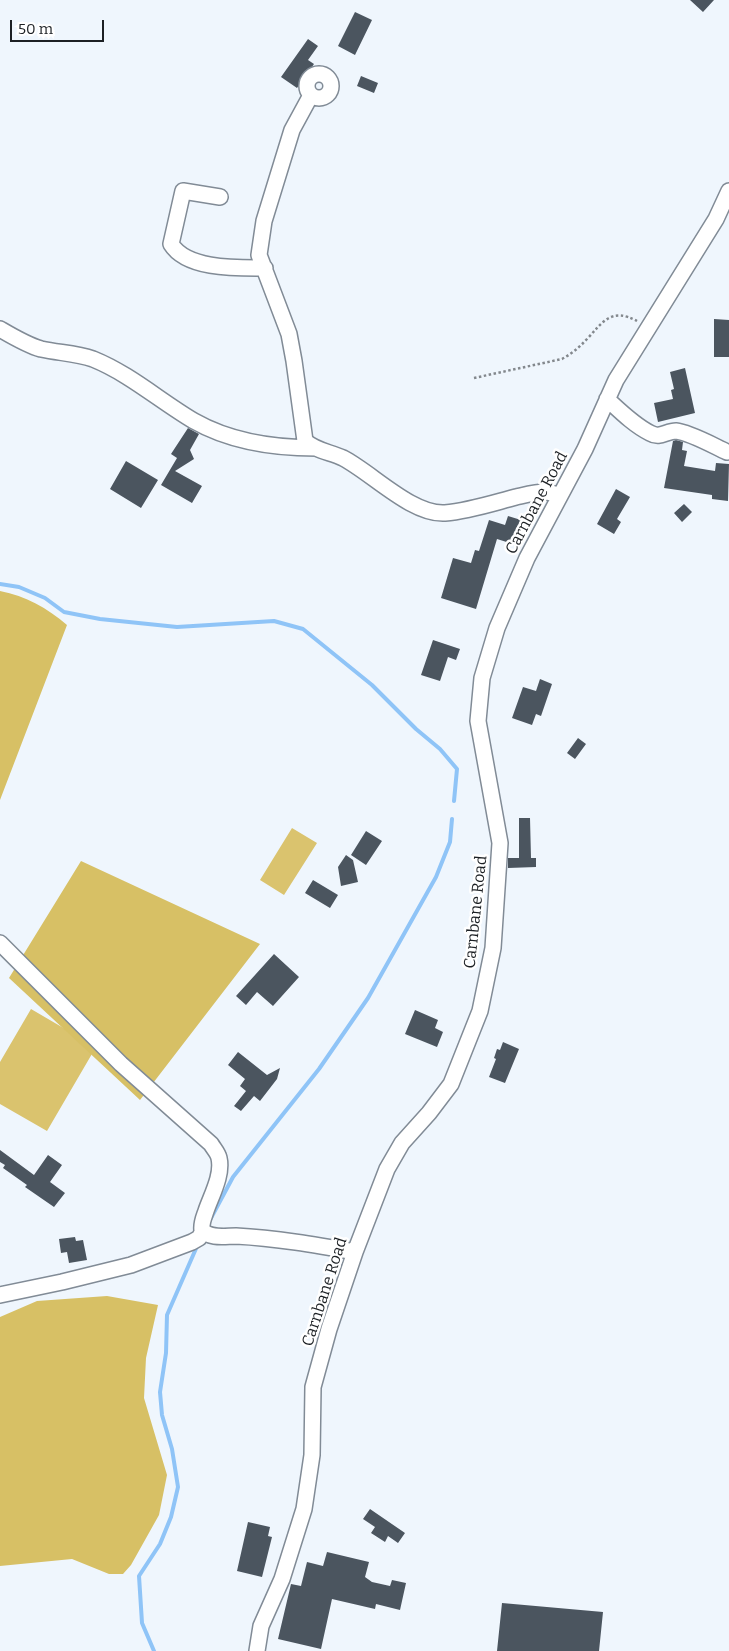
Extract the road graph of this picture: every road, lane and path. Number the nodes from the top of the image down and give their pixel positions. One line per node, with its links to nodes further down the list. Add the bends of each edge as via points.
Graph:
1 (312, 95): 4 (street, via 292,130 264,221 259,255)
2 (729, 191): 5 (street, Carnbane Road, via 716,219)
3 (220, 197): 4 (street, via 183,191 171,244 176,252 190,260 230,268)
4 (265, 268): 9 (street, via 289,334 305,441)
5 (649, 327): 7 (path, via 628,316 616,315 606,319 573,353 562,359); 8 (street, Carnbane Road)
6 (0, 329): 9 (street, via 39,348 95,360 133,379 171,406 214,430 265,446)
7 (474, 378)
8 (607, 399): 10 (street, via 650,434 659,436 675,431); 11 (street, Carnbane Road)
9 (316, 448): 11 (street, via 342,458 422,509 437,513 530,494 547,492)
10 (727, 452)
11 (560, 496): 14 (street, Carnbane Road, via 527,558 497,628 482,678 478,721 500,843 493,948 480,1011 451,1084 402,1143 387,1169)
12 (0, 943): 13 (street, via 121,1064 216,1151 220,1167 203,1218 201,1227)
13 (204, 1232): 14 (street); 15 (street, via 192,1242 131,1265)
14 (355, 1252): 16 (street, Carnbane Road, via 313,1387 312,1455 304,1510 282,1579 261,1626)
15 (0, 1295)
16 (257, 1651)

